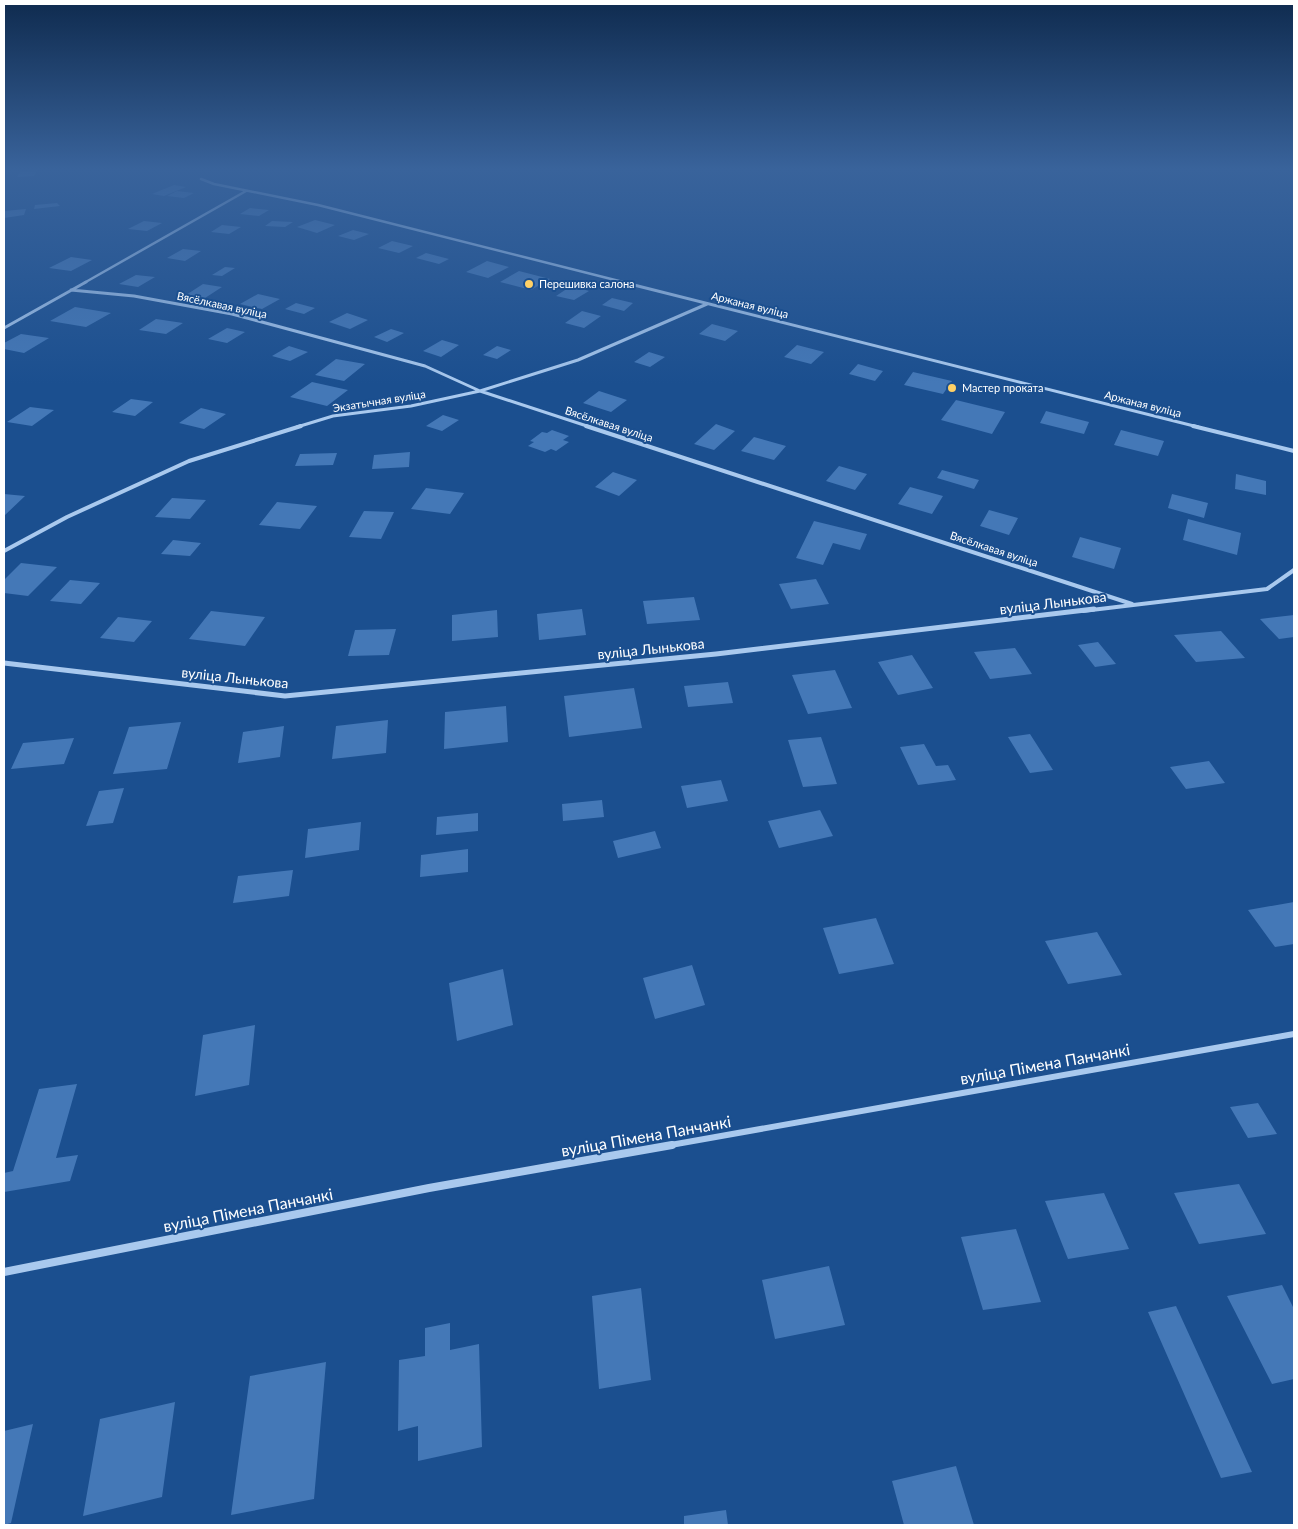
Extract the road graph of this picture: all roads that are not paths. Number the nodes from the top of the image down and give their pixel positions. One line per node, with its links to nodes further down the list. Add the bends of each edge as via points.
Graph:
1 (157, 241): 3 (street)
2 (461, 241): 4 (street, Аржаная вуліца)
3 (71, 290): 5 (street); 6 (street, Вясёлкавая вуліца, via 134,296 232,314 425,366)
4 (707, 304): 6 (street, Экзатычная вуліца, via 578,360); 7 (street, Аржаная вуліца)
5 (4, 328)
6 (480, 391): 8 (street, Экзатычная вуліца, via 411,406 333,416 219,450 67,517); 10 (street, Вясёлкавая вуліца)
7 (1294, 451)
8 (4, 551)
9 (1294, 570): 10 (street, вуліца Лынькова, via 1267,589)
10 (1135, 604): 11 (street, вуліца Лынькова, via 716,654 285,696)
11 (4, 664)
12 (1294, 1034): 13 (street, вуліца Пімена Панчанкі, via 429,1188)
13 (4, 1272)

